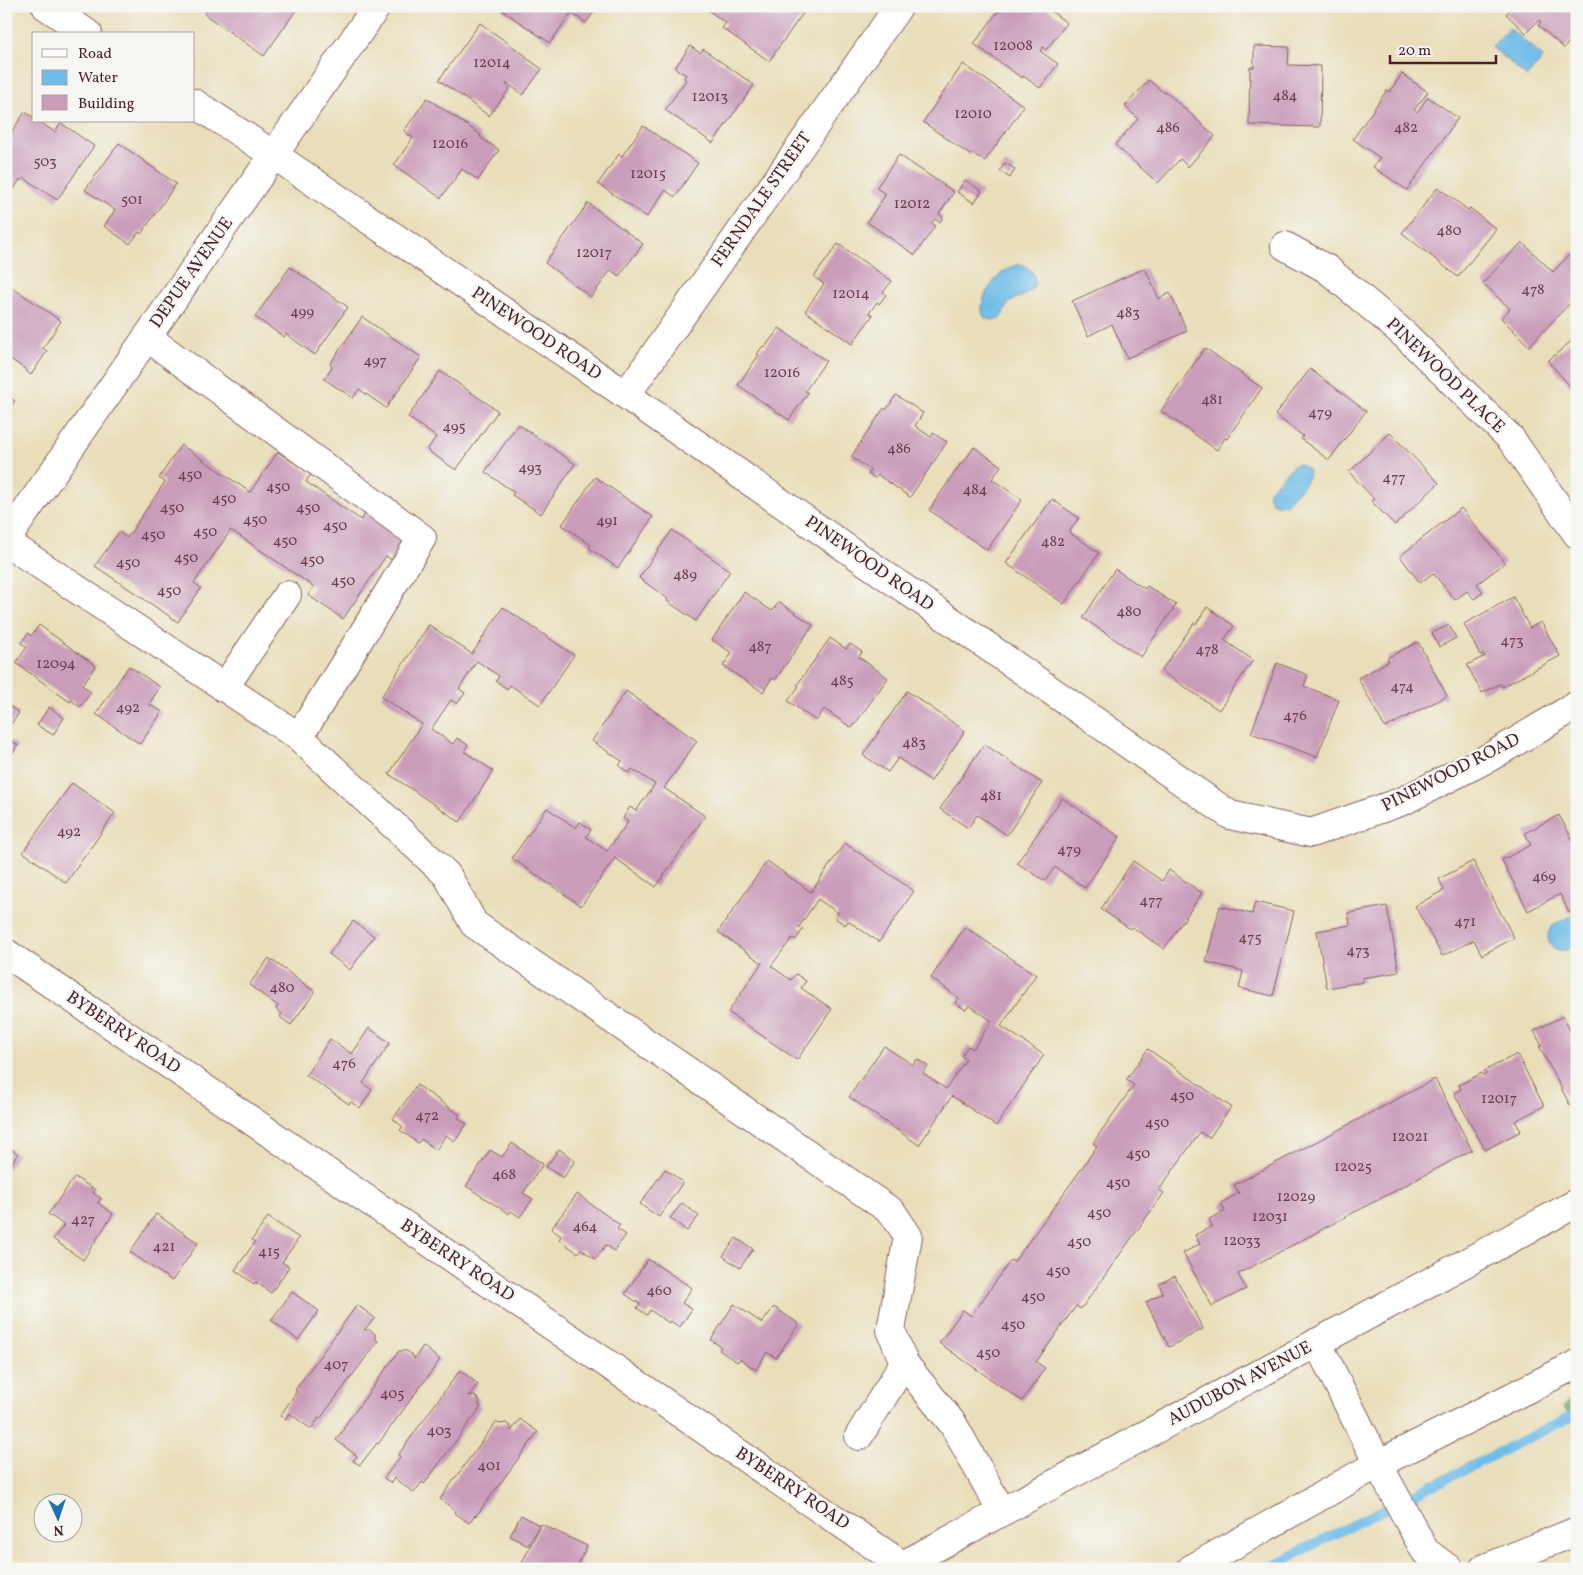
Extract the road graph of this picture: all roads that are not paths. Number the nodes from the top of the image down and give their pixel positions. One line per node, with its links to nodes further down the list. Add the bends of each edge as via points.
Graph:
1 (46, 6): 4 (street)
2 (377, 6): 6 (street, DEPUE AVENUE)
3 (899, 6): 9 (street, FERNDALE STREET)
4 (85, 32)
5 (195, 104): 6 (street, PINEWOOD ROAD)
6 (274, 155): 8 (street, DEPUE AVENUE); 9 (street, PINEWOOD ROAD)
7 (1284, 246): 10 (street, PINEWOOD PLACE, via 1327,269 1405,335 1511,439)
8 (147, 338): 11 (street, DEPUE AVENUE); 15 (street, via 422,538)
9 (626, 395): 14 (street, PINEWOOD ROAD, via 1230,815 1311,833 1403,801 1490,757)
10 (1577, 534)
11 (6, 541): 13 (street)
12 (287, 594): 13 (street)
13 (224, 688): 15 (street)
14 (1577, 705)
15 (299, 737): 19 (street, via 447,875 474,924 892,1212 908,1236 891,1330)
16 (6, 953): 25 (street, BYBERRY ROAD)
17 (1577, 1203): 18 (street, AUDUBON AVENUE)
18 (1317, 1342): 22 (street); 23 (street, AUDUBON AVENUE)
19 (904, 1363): 21 (street); 23 (street, via 953,1424)
20 (1577, 1364): 22 (street)
21 (859, 1436)
22 (1382, 1471): 26 (street); 27 (street, via 1425,1551)
23 (1002, 1512): 25 (street, AUDUBON AVENUE)
24 (1577, 1531): 28 (street)
25 (906, 1567)
26 (1191, 1569)
27 (1449, 1569)
28 (1483, 1569)

